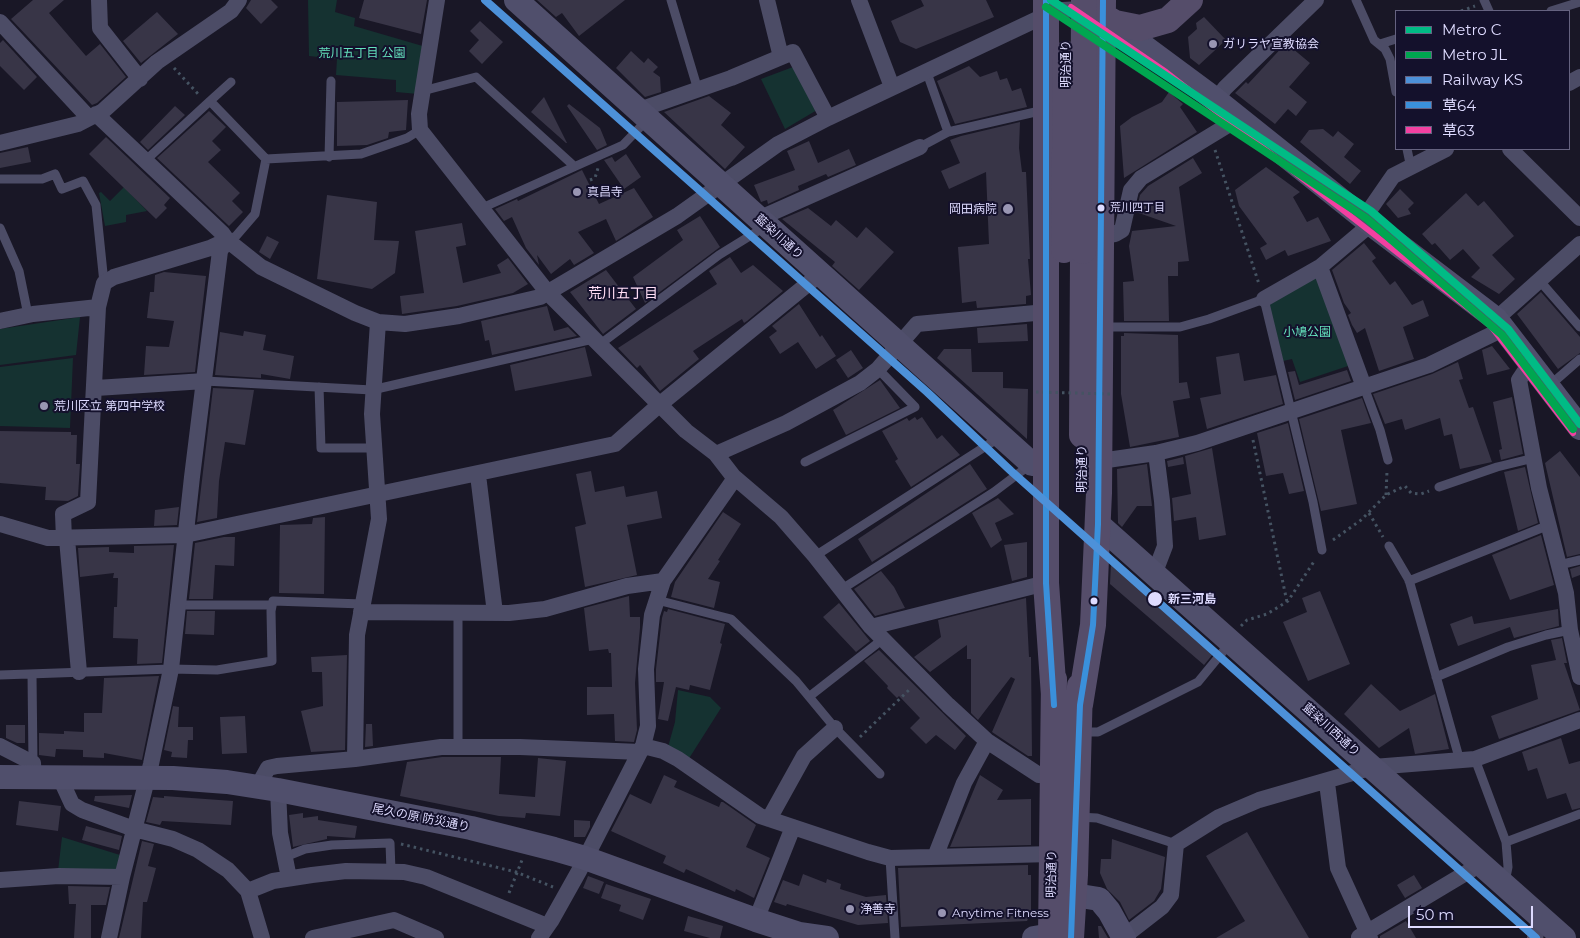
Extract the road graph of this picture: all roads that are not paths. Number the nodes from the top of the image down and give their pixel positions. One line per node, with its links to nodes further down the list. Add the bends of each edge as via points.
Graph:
1 (98, 0): 21 (street, via 100,28)
2 (239, 0): 21 (street, via 231,11 157,62)
3 (437, 0): 26 (street)
4 (516, 0): 31 (street, 藍染川通り)
5 (671, 0): 27 (lane)
6 (767, 0): 19 (street)
7 (859, 0): 25 (street)
8 (1076, 0): 14 (main road)
9 (1190, 0): 14 (main road, via 1168,20 1140,28 1127,26)
10 (1316, 0): 28 (street)
11 (1356, 0): 18 (lane, via 1374,40)
12 (1580, 2): 15 (lane)
13 (1053, 5): 14 (street, via 1063,10); 20 (street); 30 (main road); 56 (main road, 明治通り, bridge)
14 (1097, 5): 28 (street); 56 (main road, 明治通り, bridge)
15 (1554, 10)
16 (0, 22): 32 (street)
17 (1395, 39): 18 (lane)
18 (1380, 44): 24 (lane, via 1390,59)
19 (781, 57): 27 (street); 33 (street, via 793,52)
20 (926, 70): 25 (street); 36 (lane)
21 (140, 80): 32 (street)
22 (231, 82): 29 (lane)
23 (331, 82): 42 (lane)
24 (1395, 86)
25 (892, 87): 33 (street)
26 (423, 88): 35 (street, via 418,114); 45 (lane, via 476,77)
27 (698, 90): 31 (street)
28 (1216, 100): 34 (street)
29 (208, 102): 43 (lane); 44 (lane)
30 (1046, 109): 36 (lane); 64 (main road)
31 (643, 114): 45 (lane, via 623,145); 48 (street, 藍染川通り)
32 (92, 116): 37 (street, via 78,124); 44 (street)
33 (828, 118): 48 (street, via 778,144)
34 (1238, 119): 51 (street); 56 (street, via 1141,178 1130,190 1122,230)
35 (420, 130): 42 (lane, via 407,138 361,154); 49 (street)
36 (948, 132): 38 (lane)
37 (0, 143)
38 (920, 148): 52 (street)
39 (1407, 150): 46 (lane)
40 (1444, 150): 46 (street)
41 (1511, 150): 50 (street)
42 (329, 157): 43 (lane)
43 (266, 159): 54 (lane, via 255,214 236,236)
44 (145, 161): 54 (street)
45 (574, 166): 49 (lane)
46 (1411, 168): 51 (street, via 1393,176)
47 (0, 179): 60 (lane, via 42,179 55,174 62,189 83,181 96,205)
48 (719, 184): 52 (street, 藍染川通り); 61 (street, via 677,216)
49 (482, 208): 61 (street)
50 (1580, 218)
51 (1368, 221): 57 (street); 68 (street)
52 (762, 222): 58 (street, 藍染川通り); 71 (lane)
53 (0, 228): 65 (lane, via 19,271)
54 (227, 240): 60 (street); 67 (street, via 261,267 355,314); 76 (street, via 220,251)
55 (1580, 244): 59 (street)
56 (1083, 246): 69 (main road); 130 (main road, 明治通り, via 1059,561); 131 (main road, 明治通り)
57 (1320, 267): 62 (street); 79 (street)
58 (820, 274): 72 (street, 藍染川通り); 82 (street)
59 (1539, 280): 68 (street); 70 (lane)
60 (104, 283): 63 (street)
61 (548, 293): 67 (street, via 540,298 459,316 405,324); 71 (street)
62 (1264, 298): 69 (lane, via 1180,327); 83 (lane)
63 (98, 306): 65 (street); 80 (street)
64 (1046, 312): 72 (street, via 917,324); 93 (main road)
65 (28, 315): 66 (street)
66 (0, 321)
67 (378, 322): 81 (street)
68 (1501, 324): 74 (street); 79 (street, via 1429,364)
69 (1102, 327): 91 (main road)
70 (1580, 327)
71 (596, 342): 81 (lane); 82 (street)
72 (899, 345): 75 (street); 85 (street, 藍染川通り)
73 (1580, 359): 77 (lane)
74 (1531, 362): 77 (street); 89 (street, via 1519,380)
75 (878, 369): 88 (street, via 825,403); 92 (lane, via 915,407)
76 (205, 381): 78 (lane); 80 (street); 101 (street)
77 (1549, 386): 84 (street)
78 (319, 387): 81 (lane); 86 (lane, via 321,448)
79 (1364, 387): 83 (street); 90 (lane)
80 (96, 388): 102 (street, via 88,502 63,514)
81 (372, 390): 86 (street)
82 (659, 405): 88 (street); 94 (street, via 615,444)
83 (1292, 410): 87 (street, via 1197,443); 104 (lane)
84 (1580, 428)
85 (1001, 437): 93 (street, 藍染川通り); 105 (lane)
86 (375, 448): 97 (street)
87 (1156, 453): 91 (street); 108 (street, via 1165,546)
88 (716, 454): 95 (street)
89 (1534, 458): 96 (lane); 100 (street)
90 (1388, 460)
91 (1100, 461): 99 (main road)
92 (805, 462)
93 (1039, 464): 111 (main road); 112 (lane)
94 (478, 474): 97 (street); 118 (street)
95 (735, 478): 105 (street, via 781,517); 109 (street)
96 (1439, 487)
97 (377, 495): 101 (street); 116 (street, via 379,519)
98 (0, 524): 102 (street, via 38,536)
99 (1098, 524): 108 (street, 藍染川西通り); 131 (main road, via 1093,625)
100 (1549, 525): 107 (street); 110 (lane)
101 (185, 536): 102 (street); 114 (street)
102 (66, 539): 124 (street)
103 (1389, 546): 110 (lane)
104 (1322, 550)
105 (815, 556): 112 (street)
106 (1580, 560): 107 (lane)
107 (1559, 565): 120 (street)
108 (1155, 572): 122 (street, 藍染川西通り)
109 (663, 581): 113 (street); 118 (street, via 627,586 545,609)
110 (1409, 581): 128 (lane)
111 (1046, 583): 119 (street); 130 (main road)
112 (842, 589): 119 (street)
113 (656, 600): 129 (lane, via 731,619); 138 (street, via 646,669 648,726)
114 (178, 604): 115 (lane); 123 (street)
115 (272, 605): 116 (lane, via 273,601); 123 (lane, via 272,661 217,670)
116 (362, 608): 117 (street); 139 (street, via 357,635)
117 (458, 612): 118 (street); 137 (lane)
118 (495, 612)
119 (871, 627): 121 (street)
120 (1570, 630): 125 (street); 128 (lane, via 1508,647)
121 (883, 639): 129 (lane); 135 (street)
122 (1232, 641): 134 (lane, via 1198,682 1098,732); 141 (street, 藍染川西通り)
123 (171, 669): 124 (lane); 145 (street)
124 (79, 672): 126 (lane)
125 (1579, 672)
126 (32, 674): 127 (lane); 142 (lane)
127 (0, 676)
128 (1436, 677): 140 (lane)
129 (810, 696): 133 (lane)
130 (1054, 696): 144 (main road, 明治通り)
131 (1080, 705): 134 (main road, 明治通り)
132 (1580, 720): 140 (street)
133 (835, 728): 143 (lane); 152 (street, via 804,756)
134 (1080, 732): 151 (main road, 明治通り)
135 (987, 741): 144 (street, via 1039,775); 159 (street, via 964,783)
136 (0, 746): 142 (street)
137 (458, 747): 138 (street); 139 (street)
138 (642, 749): 152 (street, via 663,750); 160 (street)
139 (355, 759): 149 (street, via 268,768)
140 (1467, 760): 141 (street); 155 (lane)
141 (1373, 767): 148 (street); 162 (street, 藍染川西通り)
142 (34, 770): 146 (street, 尾久の原 防災通り); 147 (street, 尾久の原 防災通り)
143 (880, 774)
144 (1054, 776): 157 (main road, 明治通り)
145 (147, 777): 147 (street, 尾久の原 防災通り); 149 (street, 尾久の原 防災通り); 154 (street)
146 (0, 778)
147 (60, 778): 154 (street, via 72,804)
148 (1327, 783): 156 (street, via 1259,800 1219,817); 175 (street, via 1338,868)
149 (268, 788): 158 (street); 160 (street, 尾久の原 防災通り, via 471,828)
150 (1580, 814): 155 (lane)
151 (1077, 817): 156 (lane, via 1096,818); 169 (main road, 明治通り)
152 (769, 819): 153 (street)
153 (793, 827): 161 (street); 170 (street)
154 (134, 829): 164 (street); 168 (street, via 173,839 198,850 228,870)
155 (1506, 842): 167 (lane, via 1508,867)
156 (1176, 844): 176 (street, via 1171,894 1162,907)
157 (1052, 854): 159 (street); 169 (main road, 明治通り)
158 (285, 857): 163 (lane, via 323,846 390,843); 165 (street)
159 (934, 857): 161 (street)
160 (585, 858): 170 (street, 尾久の原 防災通り); 172 (street)
161 (890, 858): 182 (lane)
162 (1481, 864): 167 (street, 藍染川西通り); 175 (street)
163 (392, 871): 165 (street, via 346,871); 172 (street, via 426,877 505,908)
164 (122, 877): 166 (street, via 59,876); 177 (street)
165 (289, 878): 168 (street)
166 (0, 880)
167 (1505, 885): 171 (street, 藍染川西通り)
168 (248, 892): 178 (street)
169 (1063, 895): 174 (main road, 明治通り); 176 (street, via 1099,899)
170 (756, 920): 181 (street, 尾久の原 防災通り, via 799,934)
171 (1537, 927): 183 (street, 藍染川西通り)
172 (543, 932)
173 (354, 933): 179 (street); 180 (street, via 394,920)
174 (1056, 936)
175 (1365, 936)
176 (1123, 937)
177 (109, 938)
178 (262, 938)
179 (313, 938)
180 (436, 938)
181 (827, 938)
182 (895, 938)
183 (1564, 938)

